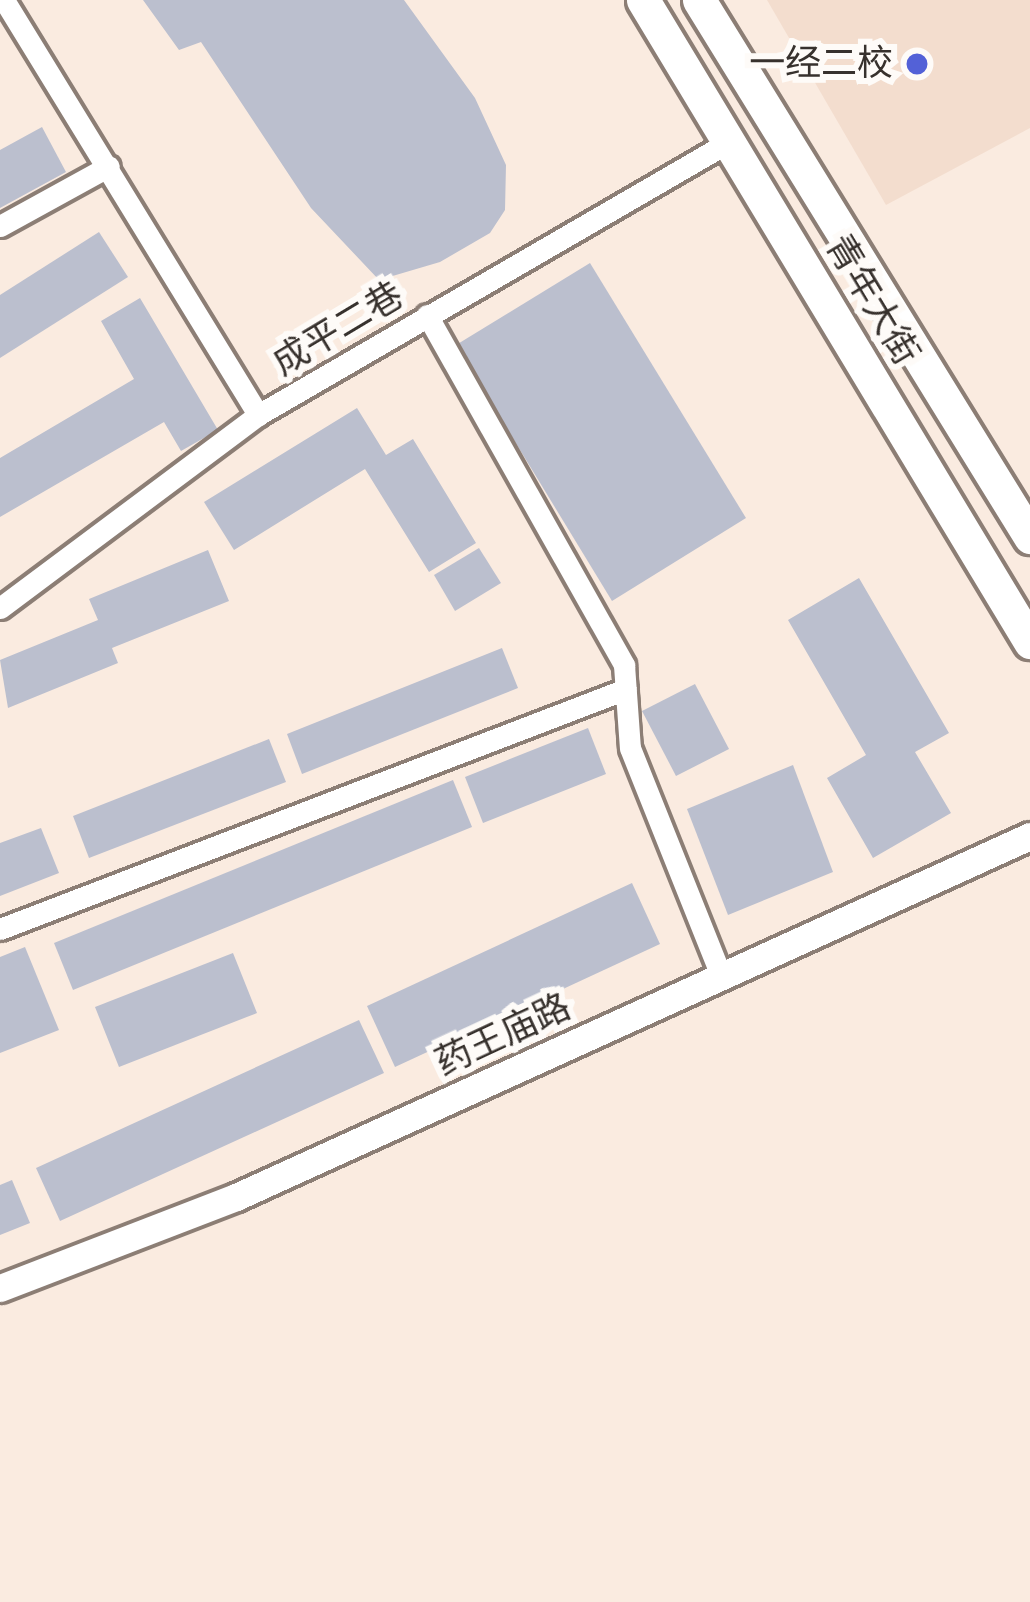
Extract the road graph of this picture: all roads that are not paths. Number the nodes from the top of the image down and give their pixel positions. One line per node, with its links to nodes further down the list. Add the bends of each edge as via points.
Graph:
1 (4, 0): 5 (street)
2 (643, 0): 4 (main road, 青年大街)
3 (699, 0): 9 (main road, 青年大街)
4 (732, 140): 7 (street, 成平二巷); 11 (main road, 青年大街)
5 (109, 166): 6 (street); 8 (street)
6 (0, 226)
7 (427, 315): 8 (street, 成平二巷); 12 (street, via 624,665)
8 (259, 415): 10 (street, 成平二巷)
9 (1030, 537)
10 (0, 608)
11 (1030, 642)
12 (626, 689): 14 (street); 15 (street, via 630,748)
13 (1030, 836): 15 (street, 药王庙路)
14 (0, 929)
15 (721, 976): 16 (street, 药王庙路, via 236,1197)
16 (0, 1288)

